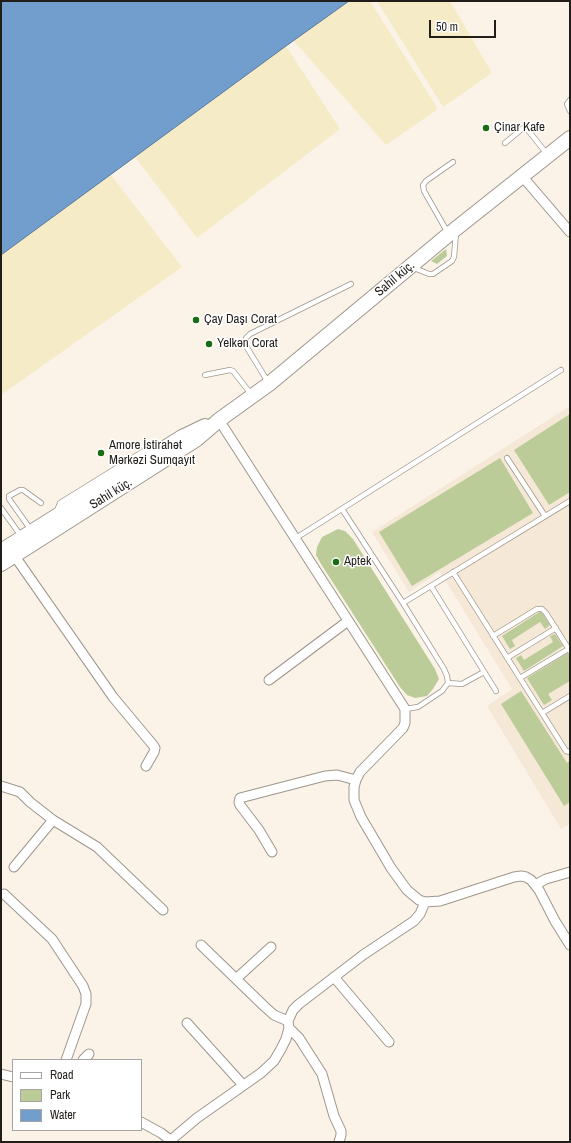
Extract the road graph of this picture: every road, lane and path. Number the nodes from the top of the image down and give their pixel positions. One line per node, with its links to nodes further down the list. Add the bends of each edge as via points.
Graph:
1 (570, 100): 2 (lane, via 566,104)
2 (570, 111)
3 (570, 138): 5 (main road, Sahil küç.)
4 (506, 143): 5 (lane, via 524,128)
5 (548, 155): 7 (main road, Sahil küç.)
6 (453, 162): 8 (lane, via 424,185 424,191)
7 (522, 176): 8 (main road, Sahil küç.); 9 (street)
8 (452, 231): 10 (main road, Sahil küç.); 10 (lane, via 452,260 433,274)
9 (570, 232)
10 (410, 266): 14 (main road, Sahil küç.)
11 (351, 284): 14 (lane, via 246,338 246,346)
12 (561, 370): 21 (lane)
13 (205, 375): 15 (lane, via 230,370)
14 (269, 384): 15 (main road, Sahil küç.)
15 (252, 396): 16 (main road, Sahil küç.)
16 (219, 420): 23 (main road, Sahil küç., via 193,431); 24 (street); 25 (main road, Sahil küç., via 192,442)
17 (507, 458): 22 (lane)
18 (570, 501): 22 (lane)
19 (41, 504): 23 (lane, via 24,490 9,496)
20 (1, 508): 23 (lane)
21 (342, 509): 24 (lane); 29 (lane)
22 (545, 516): 27 (lane)
23 (27, 534): 25 (main road, Sahil küç.)
24 (296, 538): 30 (street)
25 (8, 553): 26 (main road, Sahil küç.); 44 (street, via 113,697 155,748)
26 (1, 564)
27 (453, 572): 28 (lane); 32 (lane)
28 (430, 586): 29 (lane); 35 (lane)
29 (403, 603): 38 (lane, via 444,669)
30 (348, 621): 37 (street); 41 (street)
31 (556, 628): 32 (lane, via 542,609 537,609); 33 (lane); 34 (lane)
32 (493, 636): 34 (lane)
33 (570, 649): 36 (lane)
34 (507, 658): 36 (lane)
35 (484, 672): 38 (lane, via 462,684); 39 (lane)
36 (520, 678): 42 (lane)
37 (269, 680)
38 (448, 683): 41 (lane, via 442,691 418,707)
39 (496, 691)
40 (570, 696): 42 (lane)
41 (405, 709): 45 (street, via 403,728 365,766)
42 (542, 713): 43 (lane, via 566,751)
43 (570, 752)
44 (146, 766)
45 (356, 780): 48 (street, via 337,775 325,776 240,798 238,802); 53 (street, via 354,800 361,817 400,881 413,896)
46 (1, 786): 47 (street, via 20,792)
47 (53, 820): 49 (street); 54 (street, via 97,847)
48 (272, 852)
49 (14, 867)
50 (570, 872): 51 (street)
51 (535, 885): 53 (street, via 526,877 514,877 440,901); 56 (street)
52 (4, 894): 63 (street, via 52,939 83,986 86,1004)
53 (425, 902): 58 (street, via 414,921)
54 (163, 910)
55 (202, 945): 59 (street)
56 (570, 945)
57 (271, 947): 59 (street)
58 (334, 977): 61 (street, via 293,1010); 62 (street)
59 (237, 978): 61 (street, via 274,1015)
60 (187, 1023): 66 (street)
61 (288, 1025): 66 (street, via 284,1044 274,1060); 69 (street, via 322,1074 341,1132)
62 (389, 1042)
63 (66, 1059)
64 (1, 1074): 65 (street)
65 (12, 1076)
66 (243, 1085): 68 (street, via 197,1118)
67 (142, 1122): 68 (street)
68 (172, 1141)
69 (340, 1142)

